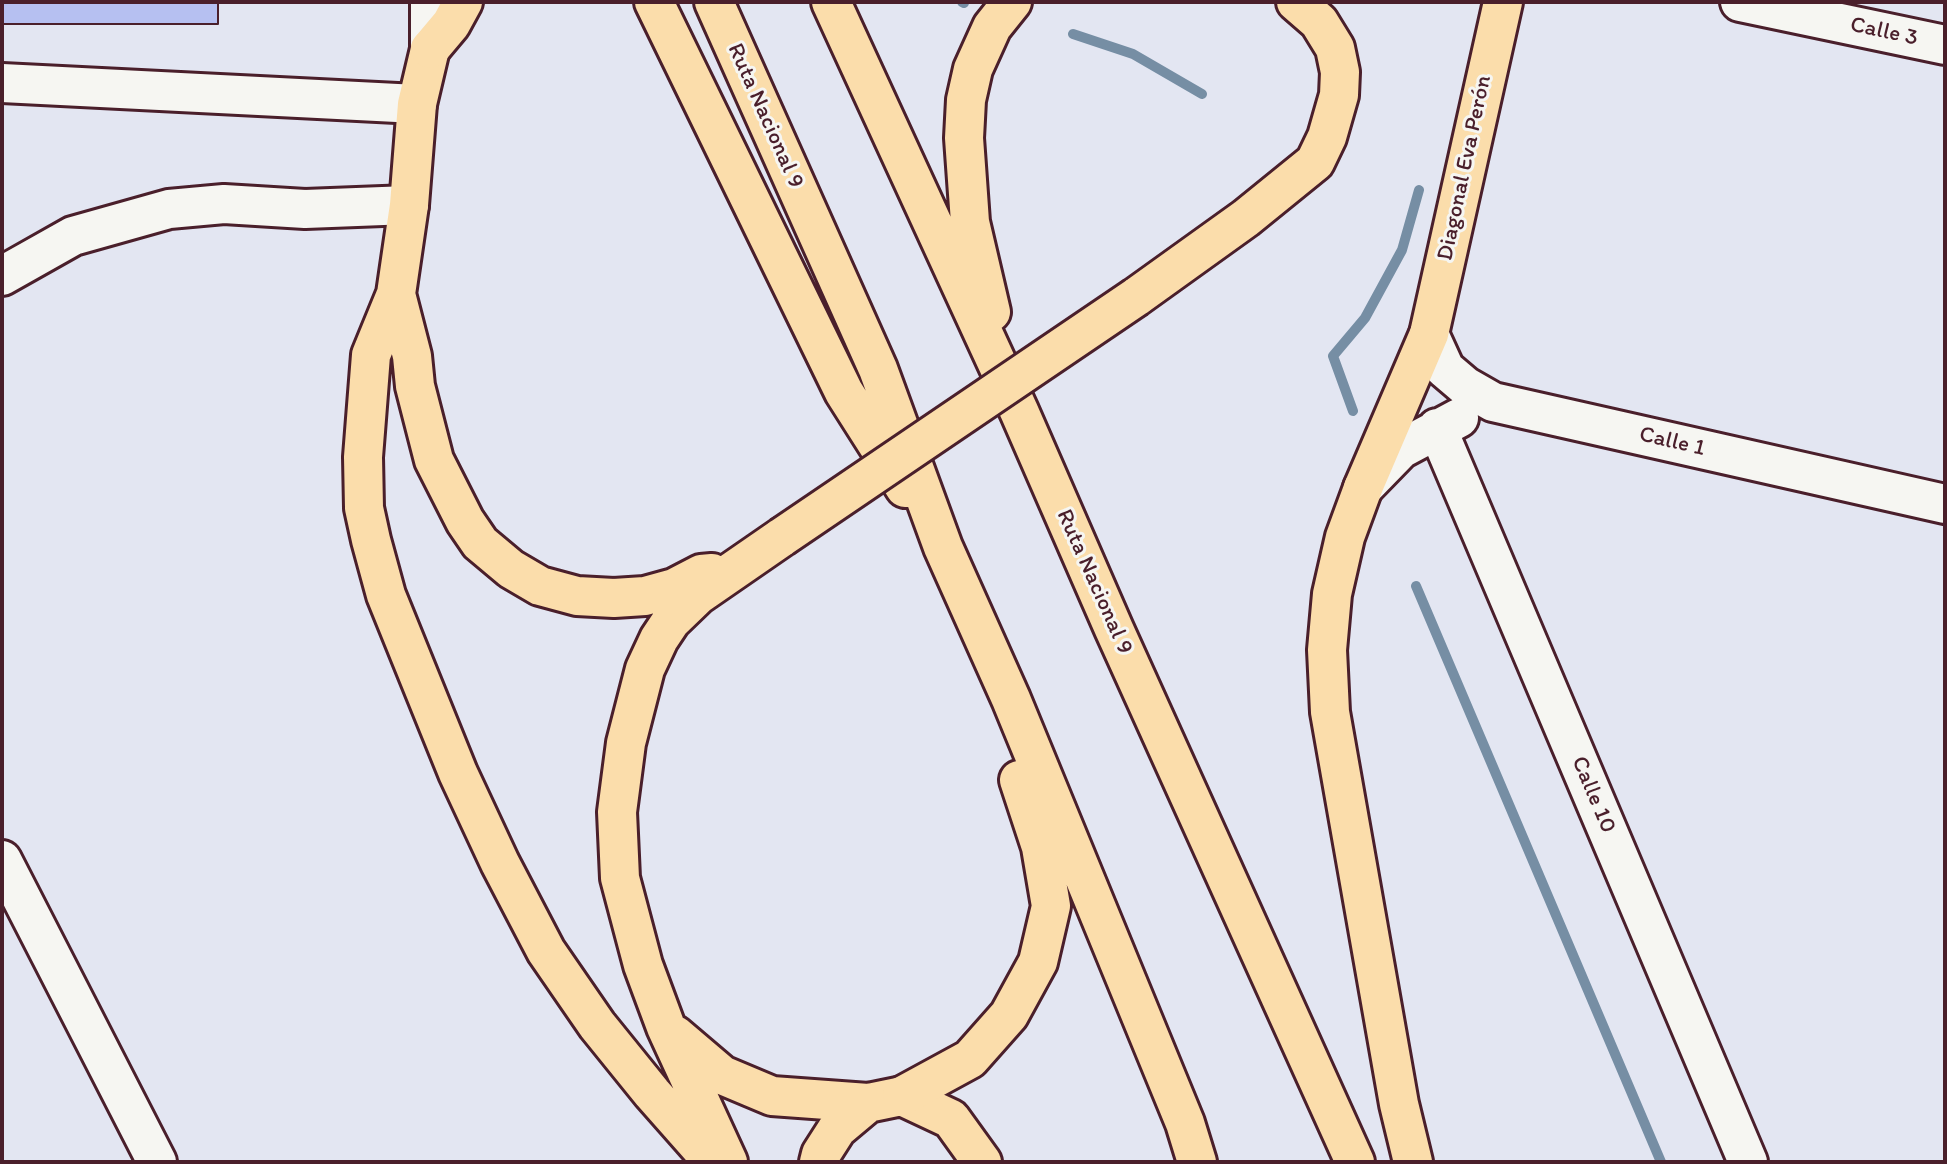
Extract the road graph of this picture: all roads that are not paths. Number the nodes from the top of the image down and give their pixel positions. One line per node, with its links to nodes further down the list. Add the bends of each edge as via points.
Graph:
1 (430, 2): 11 (street)
2 (463, 2): 11 (main road)
3 (654, 2): 23 (main road, via 844,392)
4 (714, 2): 23 (main road, Ruta Nacional 9, via 878,369)
5 (831, 2): 19 (main road, Ruta Nacional 9)
6 (1012, 2): 19 (main road, via 992,27 973,69 964,138 970,222)
7 (1296, 2): 24 (main road, bridge, via 1319,22 1335,48 1340,72 1339,95 1315,162 1136,297)
8 (1503, 2): 17 (main road, Diagonal Eva Perón)
9 (1740, 2): 10 (street, Calle 3)
10 (1945, 45)
11 (430, 49): 13 (main road)
12 (2, 83): 13 (street)
13 (417, 104): 14 (main road)
14 (409, 205): 15 (street, via 305,209 224,204 169,209 73,236); 16 (main road)
15 (2, 276)
16 (396, 294): 24 (main road, via 434,460 480,543 511,569 540,586 577,596 614,598 674,588 701,573); 31 (main road, via 371,355 363,457 364,508 386,595 458,773 546,951 597,1025)
17 (1429, 334): 18 (street, Calle 1, via 1445,369); 21 (main road, Diagonal Eva Perón)
18 (1493, 402): 20 (street); 22 (street, Calle 1)
19 (1019, 411): 36 (main road, Ruta Nacional 9)
20 (1437, 428): 21 (street, via 1401,449); 38 (street, Calle 10)
21 (1363, 488): 37 (main road, Diagonal Eva Perón, via 1345,537 1332,594 1326,650 1330,712)
22 (1945, 504)
23 (943, 547): 25 (main road, Ruta Nacional 9)
24 (729, 573): 28 (main road, via 698,595 659,639 645,668 626,743 617,812 620,878 643,965)
25 (1011, 699): 29 (main road, via 1012,760 1041,847 1051,906 1038,962 1009,1015 970,1059); 35 (main road, Ruta Nacional 9)
26 (2, 860): 27 (street)
27 (12, 902): 30 (street)
28 (666, 1027): 29 (main road, via 722,1075 772,1096); 32 (main road)
29 (885, 1099): 33 (main road, via 837,1129); 34 (main road, via 951,1119)
30 (157, 1162)
31 (713, 1162)
32 (728, 1162)
33 (819, 1162)
34 (982, 1162)
35 (1200, 1162)
36 (1355, 1162)
37 (1413, 1162)
38 (1748, 1162)

